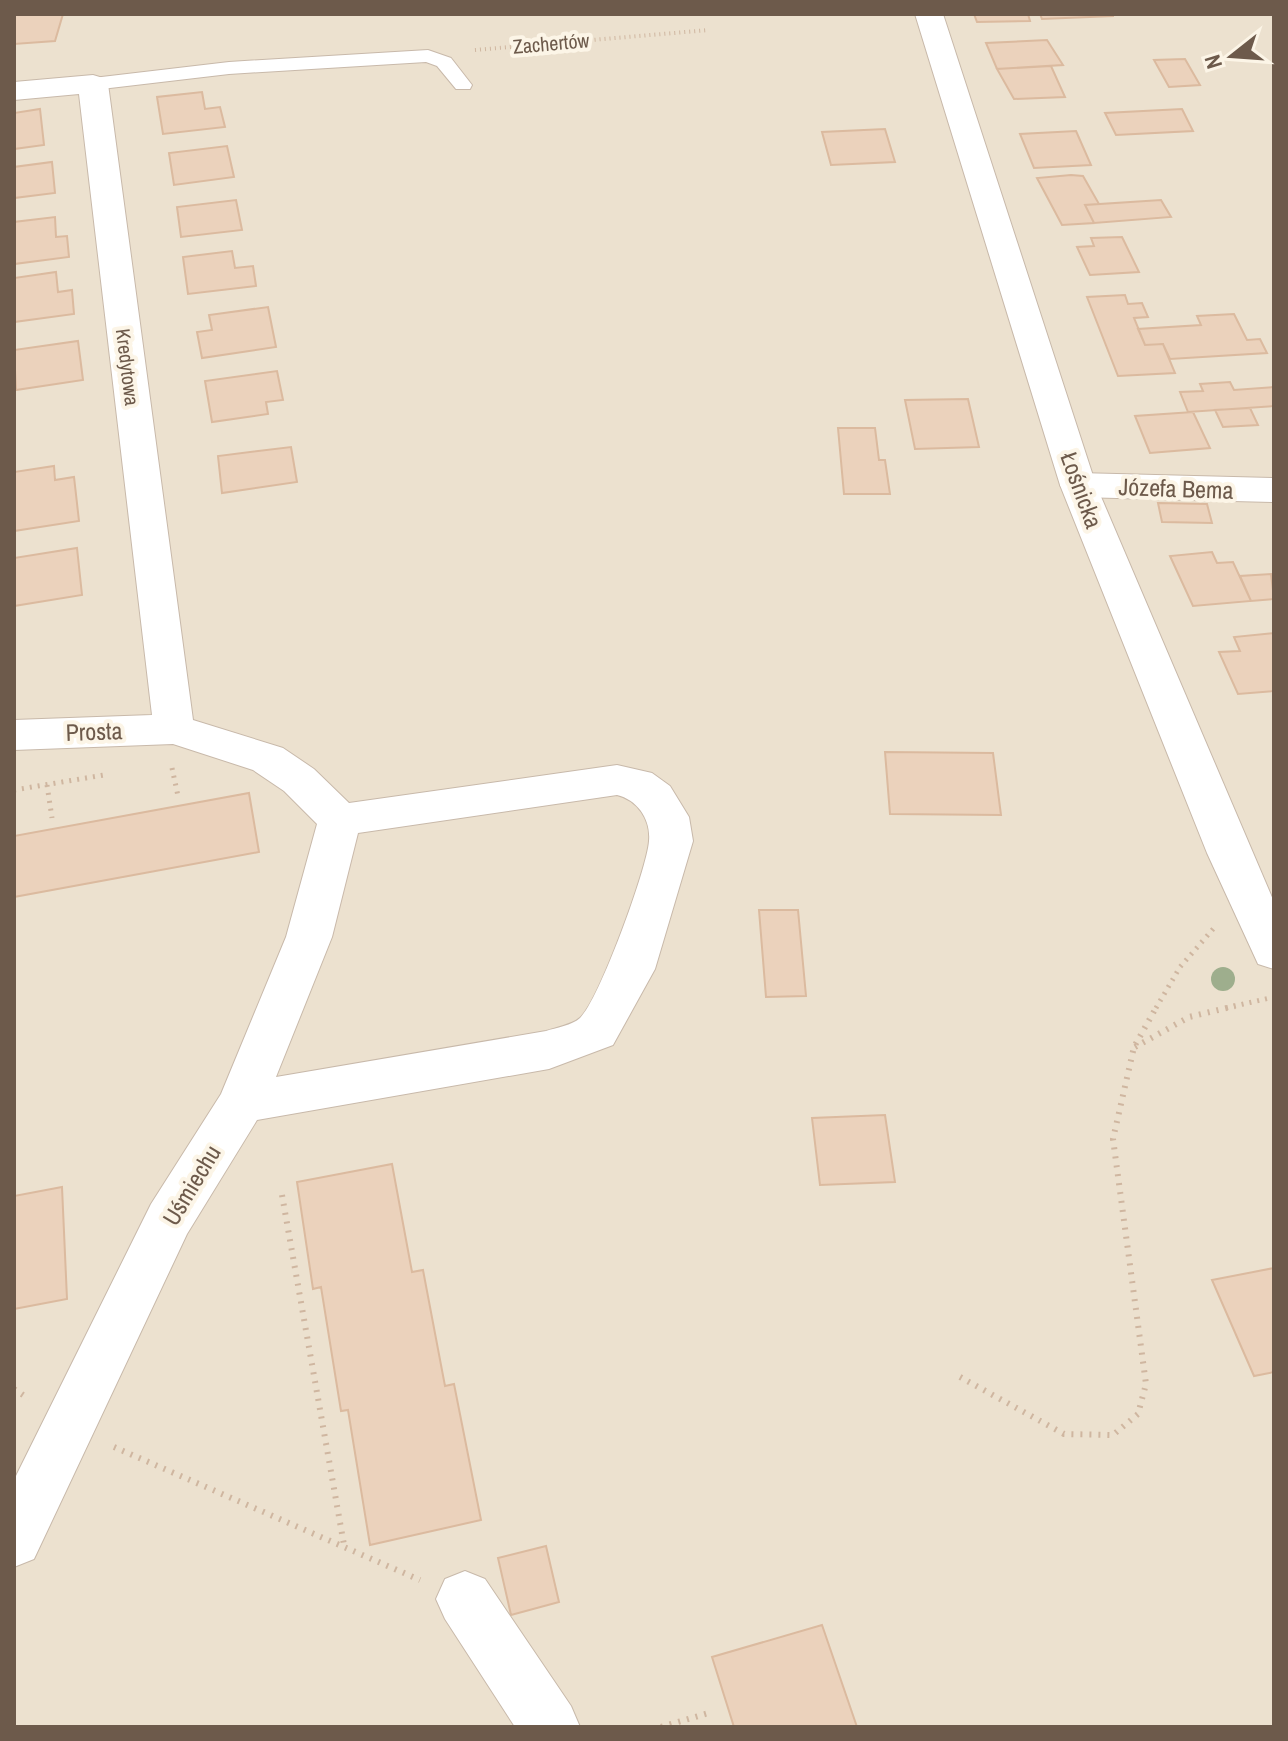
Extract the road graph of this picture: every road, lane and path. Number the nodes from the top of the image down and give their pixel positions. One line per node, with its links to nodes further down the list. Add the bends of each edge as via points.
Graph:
1 (929, 14): 7 (street, Łośnicka)
2 (709, 30): 3 (path, Zachertów)
3 (473, 50)
4 (93, 84): 5 (lane, via 229,68 428,56 444,62); 6 (street); 10 (street, Kredytowa)
5 (463, 85)
6 (14, 91)
7 (1078, 485): 8 (street, Józefa Bema); 15 (street, Łośnicka)
8 (1274, 490)
9 (14, 735): 10 (street, Prosta)
10 (173, 746): 12 (path); 14 (street, Prosta, via 268,759 299,780)
11 (47, 785): 13 (path)
12 (178, 796)
13 (52, 818)
14 (340, 820): 19 (street, Uśmiechu, via 309,937); 19 (street, via 617,780 637,784 655,797 667,817 671,841 632,969 596,1032 549,1050)
15 (1247, 892): 16 (street, Łośnicka); 18 (path, via 1180,967)
16 (1274, 951)
17 (1274, 997): 18 (path, via 1189,1017)
18 (1134, 1047): 21 (path, via 1113,1139 1146,1384 1138,1414 1113,1435 1064,1434)
19 (242, 1103): 22 (street, Uśmiechu, via 169,1219)
20 (282, 1195): 24 (path)
21 (960, 1377)
22 (68, 1427): 23 (street, Uśmiechu); 24 (path)
23 (14, 1540)
24 (344, 1546): 25 (path)
25 (465, 1599): 27 (street)
26 (712, 1712): 28 (path)
27 (550, 1727)
28 (661, 1727)

